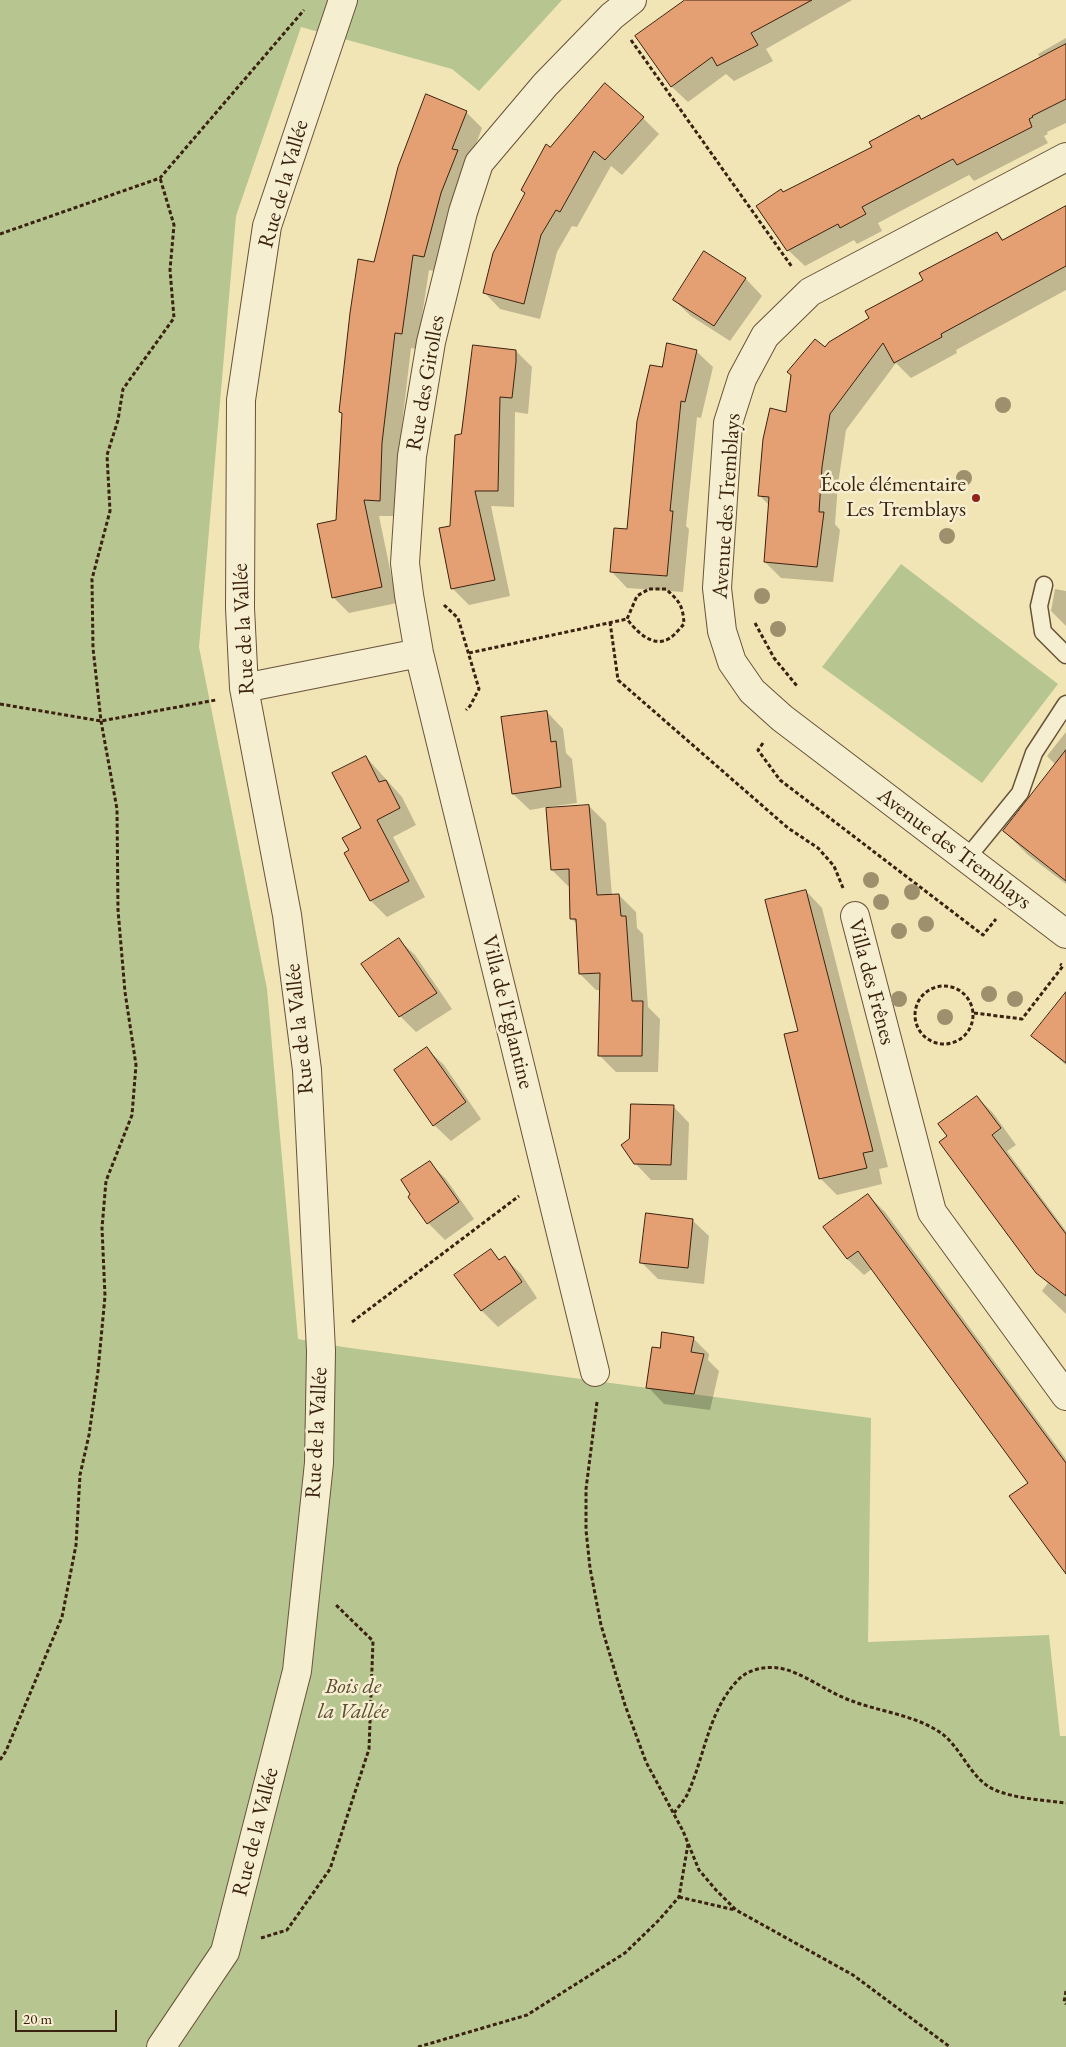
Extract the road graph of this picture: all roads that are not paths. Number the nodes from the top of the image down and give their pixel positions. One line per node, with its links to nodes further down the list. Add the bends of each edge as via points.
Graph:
1 (343, 0): 7 (street, Rue de la Vallée, via 267,226 243,391 240,608)
2 (622, 8): 5 (street, Rue des Girolles, via 545,85 479,164 431,342 412,456 405,563)
3 (1066, 156): 9 (street, Avenue des Tremblays, via 810,292 765,336 742,379 728,423 717,588 722,631 732,662 752,691 782,718)
4 (1044, 584): 6 (lane, via 1039,606 1043,632)
5 (419, 653): 7 (street); 12 (street, Villa de l'Eglantine)
6 (1066, 654)
7 (244, 688): 14 (street, Rue de la Vallée, via 287,915 307,1070 321,1351 319,1464 297,1671 225,1952)
8 (1066, 704): 9 (lane, via 1034,753 1020,793)
9 (967, 858): 11 (street, Avenue des Tremblays)
10 (855, 916): 13 (street, Villa des Frênes, via 932,1212)
11 (1066, 934)
12 (595, 1372)
13 (1066, 1396)
14 (161, 2047)

